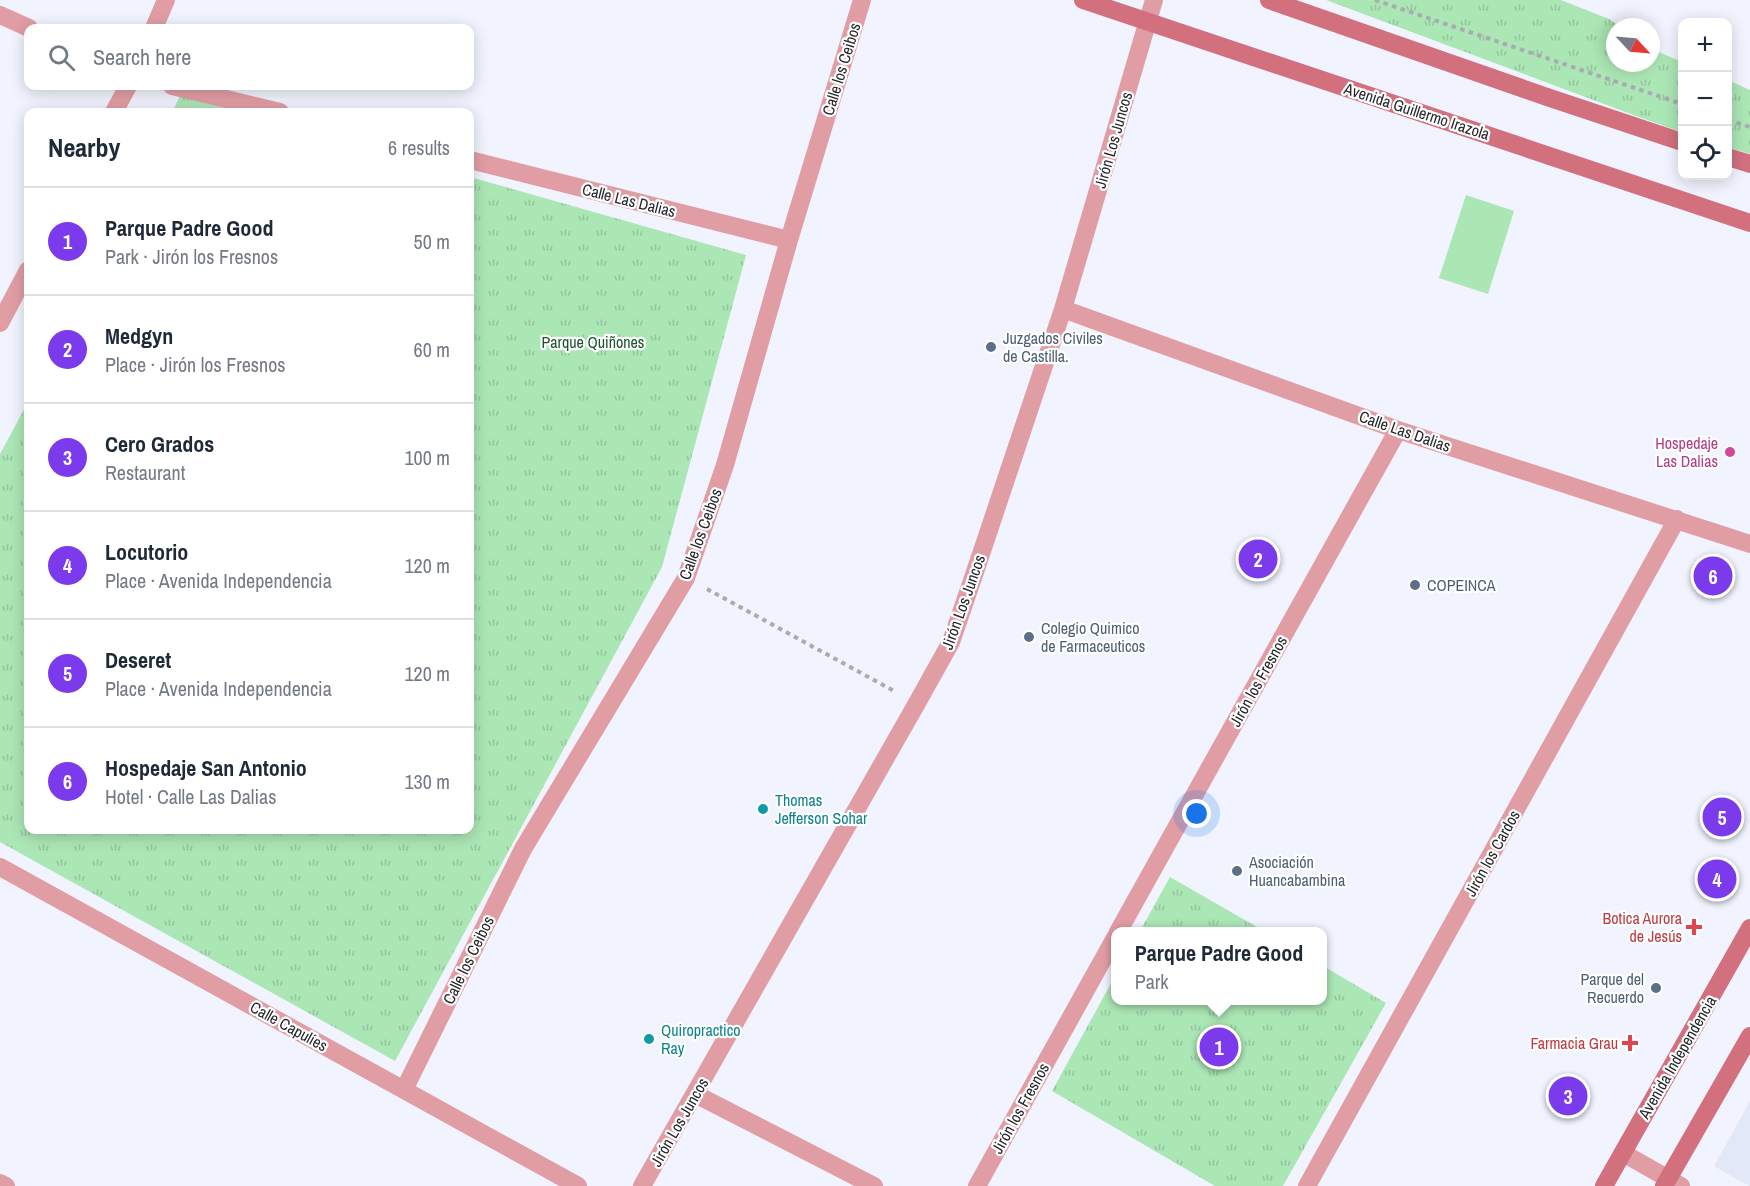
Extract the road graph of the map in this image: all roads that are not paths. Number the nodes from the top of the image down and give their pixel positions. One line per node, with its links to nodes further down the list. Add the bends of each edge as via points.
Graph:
1 (166, 0): 8 (street)
2 (862, 0): 19 (street, Calle los Ceibos)
3 (1083, 0): 7 (main road, Avenida Guillermo Irazola)
4 (1154, 0): 7 (street, Jirón Los Juncos)
5 (1269, 0): 14 (main road)
6 (0, 15): 9 (street)
7 (1148, 21): 18 (main road, Avenida Guillermo Irazola); 21 (street, Jirón Los Juncos)
8 (156, 24)
9 (24, 26)
10 (126, 90): 12 (street)
11 (189, 90): 13 (street)
12 (116, 108)
13 (263, 108)
14 (1678, 140)
15 (1732, 158): 17 (main road)
16 (474, 161): 19 (street, Calle Las Dalias)
17 (1750, 164)
18 (1750, 223)
19 (789, 240): 31 (street, Calle los Ceibos, via 725,465 686,578 523,849)
20 (24, 278): 22 (street)
21 (1063, 309): 23 (street, Calle Las Dalias); 32 (street, Jirón Los Juncos, via 951,642)
22 (0, 323)
23 (1398, 430): 24 (street, Calle Las Dalias); 27 (street, Jirón los Fresnos)
24 (1677, 519): 25 (street, Calle Las Dalias); 41 (street, Jirón los Cardos)
25 (1750, 544)
26 (0, 867): 31 (street, Calle Capulíes)
27 (1121, 927)
28 (1750, 928): 33 (main road, Avenida Independencia)
29 (1111, 945): 40 (street, Jirón los Fresnos)
30 (1750, 1036): 35 (main road)
31 (404, 1090): 37 (street, Calle Capulíes)
32 (695, 1094): 38 (street, Jirón Los Juncos); 39 (street)
33 (1623, 1153): 35 (street); 42 (main road, Avenida Independencia)
34 (0, 1183): 36 (street)
35 (1671, 1184)
36 (6, 1186)
37 (578, 1186)
38 (642, 1186)
39 (874, 1186)
40 (976, 1186)
41 (1307, 1186)
42 (1604, 1186)

